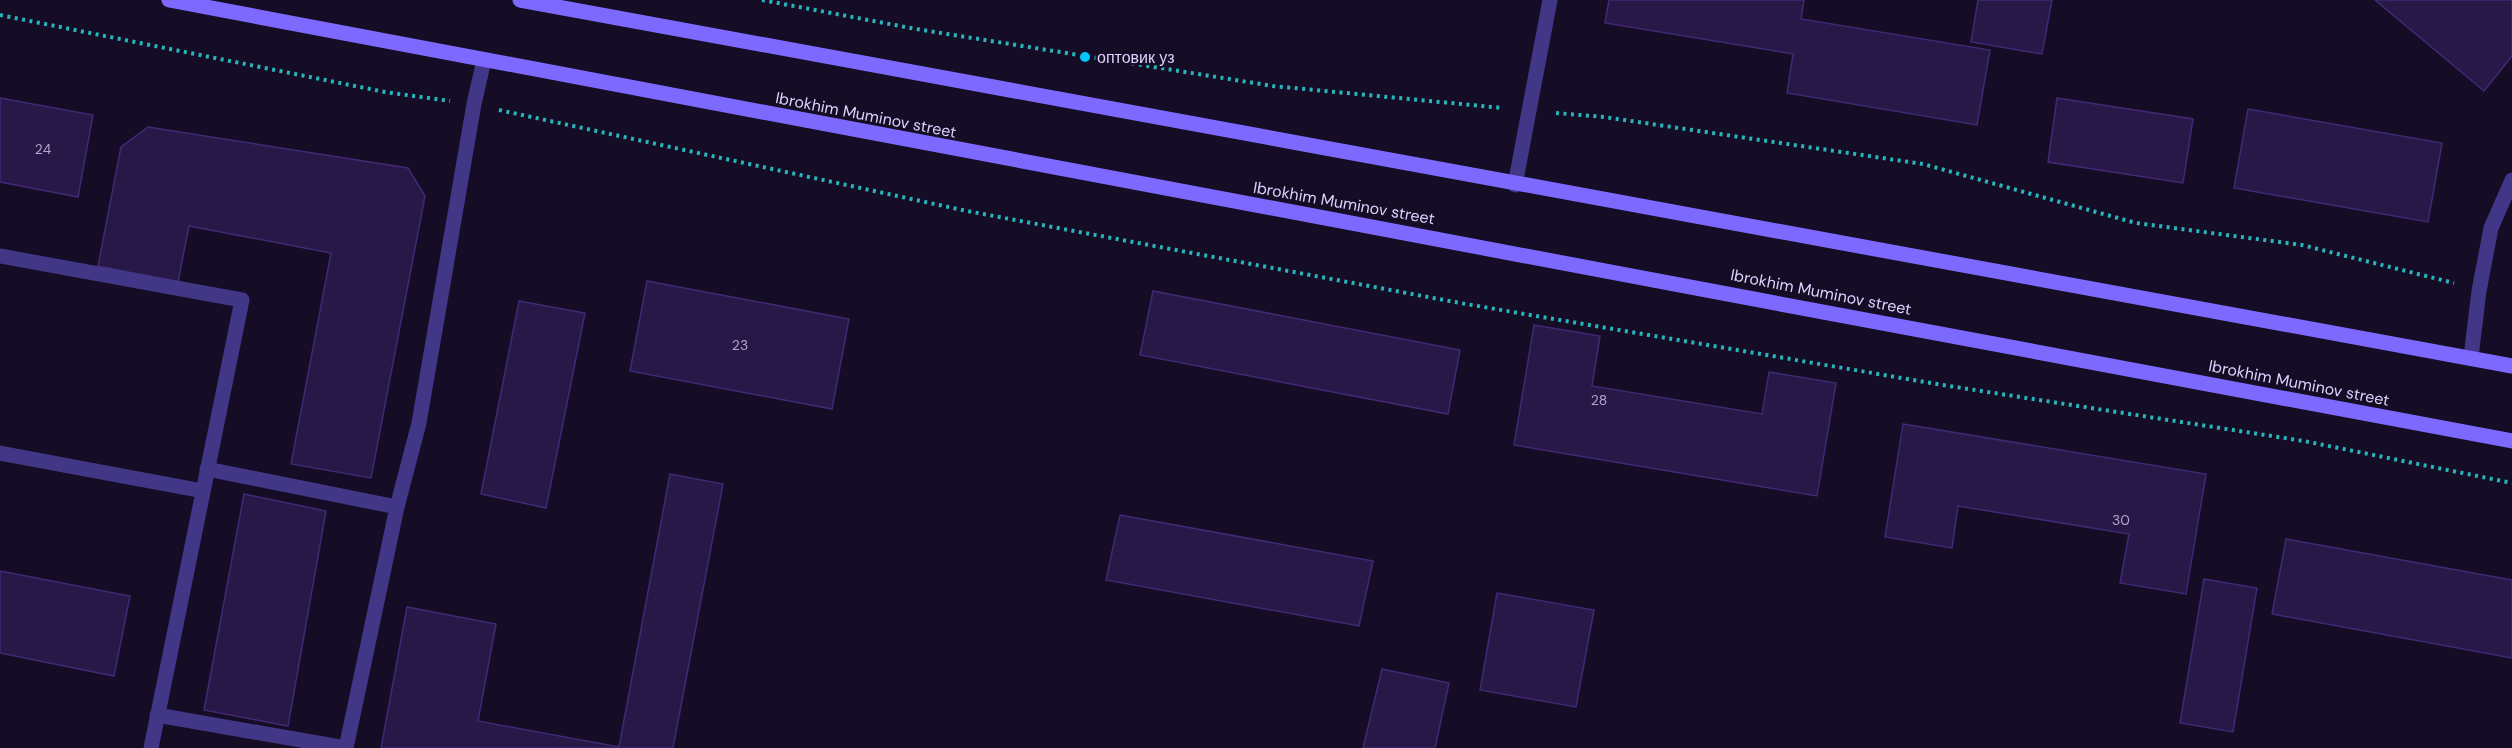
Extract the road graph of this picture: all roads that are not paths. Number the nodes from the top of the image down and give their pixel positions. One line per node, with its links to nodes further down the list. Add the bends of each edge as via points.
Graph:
1 (169, 0): 5 (main road, Ibrokhim Muminov street)
2 (520, 0): 4 (main road)
3 (1550, 0): 7 (street)
4 (560, 4): 7 (main road)
5 (484, 60): 11 (main road, Ibrokhim Muminov street); 15 (street, via 419,423)
6 (2512, 180): 9 (street, via 2491,228)
7 (1515, 184): 9 (main road)
8 (0, 256): 13 (street, via 242,300)
9 (2471, 357): 10 (main road)
10 (2512, 366)
11 (2512, 441)
12 (0, 453): 14 (street)
13 (207, 470): 14 (street); 15 (street)
14 (203, 491): 16 (street)
15 (398, 507): 18 (street)
16 (158, 715): 17 (street); 18 (street)
17 (151, 748)
18 (346, 748)

